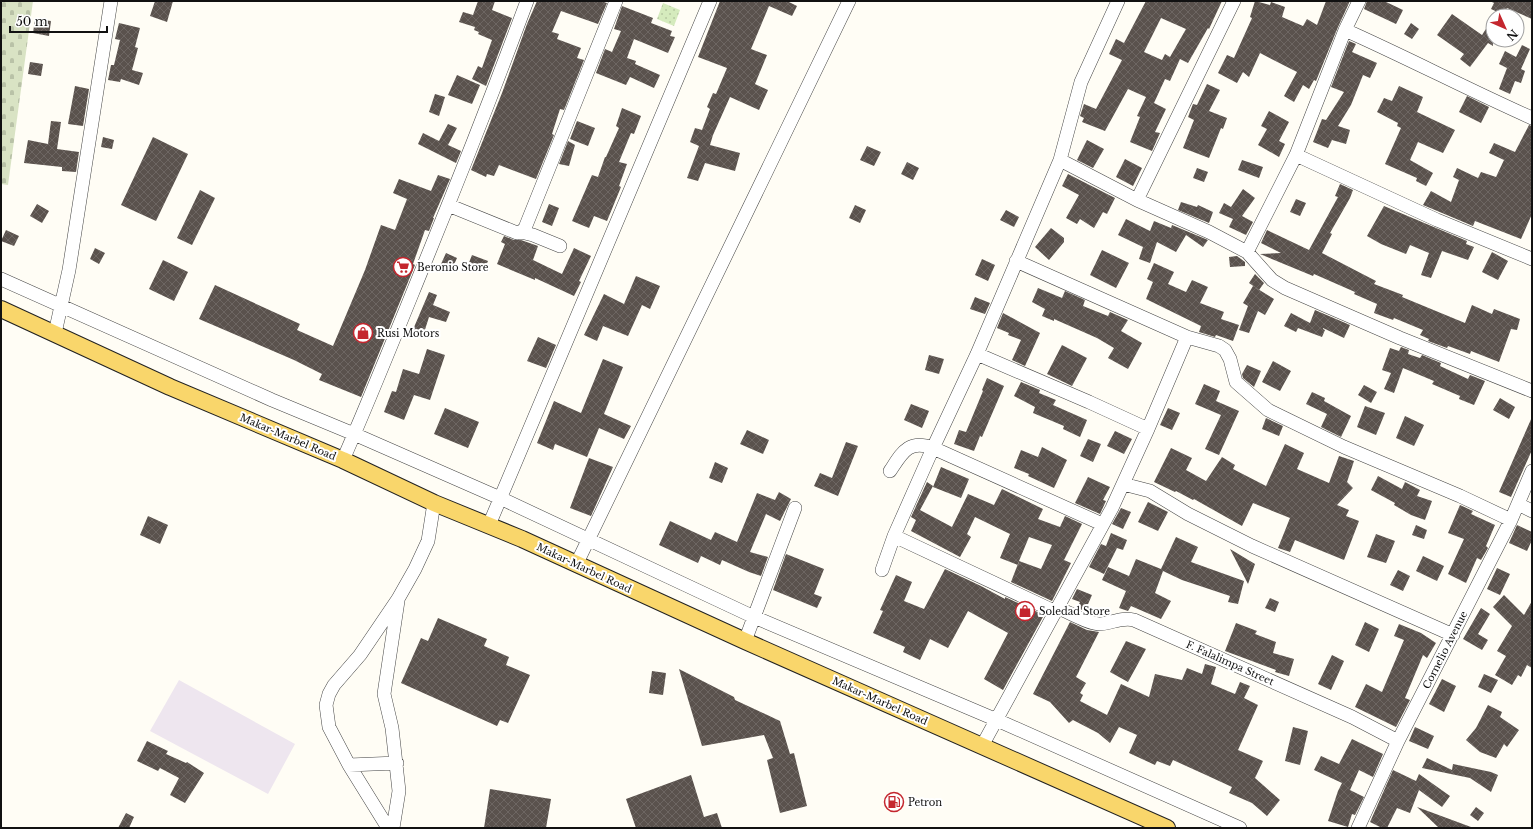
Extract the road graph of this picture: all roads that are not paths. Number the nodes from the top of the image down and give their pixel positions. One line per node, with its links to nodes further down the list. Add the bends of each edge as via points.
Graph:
1 (110, 1): 21 (street, via 69,270)
2 (527, 1): 14 (street)
3 (616, 1): 15 (street, via 528,221)
4 (710, 1): 34 (street)
5 (849, 1): 43 (street)
6 (1118, 1): 12 (street, via 1081,82)
7 (1234, 1): 13 (street)
8 (1360, 1): 9 (street)
9 (1345, 30): 10 (street); 11 (street)
10 (1532, 118)
11 (1296, 156): 17 (street); 18 (street, via 1437,220)
12 (1060, 160): 13 (street); 19 (street)
13 (1137, 200): 17 (street)
14 (448, 205): 15 (street, via 517,233); 28 (street)
15 (521, 232): 16 (street)
16 (560, 246)
17 (1247, 252): 26 (street, via 1272,280 1285,288)
18 (1532, 259)
19 (1016, 261): 24 (street); 25 (street)
20 (1, 279): 21 (street)
21 (61, 307): 23 (street); 28 (street)
22 (1, 309): 23 (main road, Makar-Marbel Road)
23 (55, 333): 30 (main road, Makar-Marbel Road, via 170,387)
24 (1187, 336): 27 (street); 39 (street, via 1225,350 1236,382 1268,410 1344,447)
25 (977, 354): 27 (street); 29 (street)
26 (1532, 391)
27 (1148, 429): 33 (street)
28 (354, 434): 30 (street); 34 (street)
29 (933, 448): 31 (street, via 917,444 909,448); 40 (street); 42 (street)
30 (343, 460): 35 (main road, Makar-Marbel Road)
31 (890, 471)
32 (1532, 471): 36 (street, Cornelio Avenue)
33 (1123, 484): 40 (street); 49 (street, via 1150,491 1188,514 1252,546)
34 (500, 498): 41 (street); 43 (street)
35 (434, 503): 41 (main road, Makar-Marbel Road); 46 (street, via 428,541)
36 (1518, 504): 38 (street); 39 (street, Cornelio Avenue)
37 (795, 508): 48 (street)
38 (1532, 511)
39 (1511, 520): 49 (street, Cornelio Avenue)
40 (1102, 524): 47 (street)
41 (489, 525): 44 (main road, Makar-Marbel Road)
42 (894, 536): 45 (street); 47 (street, F. Falalimpa Street)
43 (588, 540): 44 (street); 48 (street)
44 (576, 565): 50 (main road, Makar-Marbel Road)
45 (882, 570)
46 (398, 599): 54 (street, via 384,694); 55 (street, via 360,655 329,694 326,705 329,727)
47 (1057, 610): 51 (street); 52 (street, F. Falalimpa Street, via 1098,624 1126,618 1134,620 1352,717)
48 (754, 617): 50 (street); 51 (street)
49 (1453, 635): 52 (street, Cornelio Avenue)
50 (745, 641): 53 (main road, Makar-Marbel Road)
51 (997, 720): 53 (street); 59 (street)
52 (1398, 741): 60 (street, Cornelio Avenue)
53 (982, 746): 58 (main road, Makar-Marbel Road)
54 (397, 763): 55 (street); 57 (street, via 399,791)
55 (349, 765): 56 (street)
56 (388, 828)
57 (393, 828)
58 (1167, 828)
59 (1240, 828)
60 (1358, 828)

